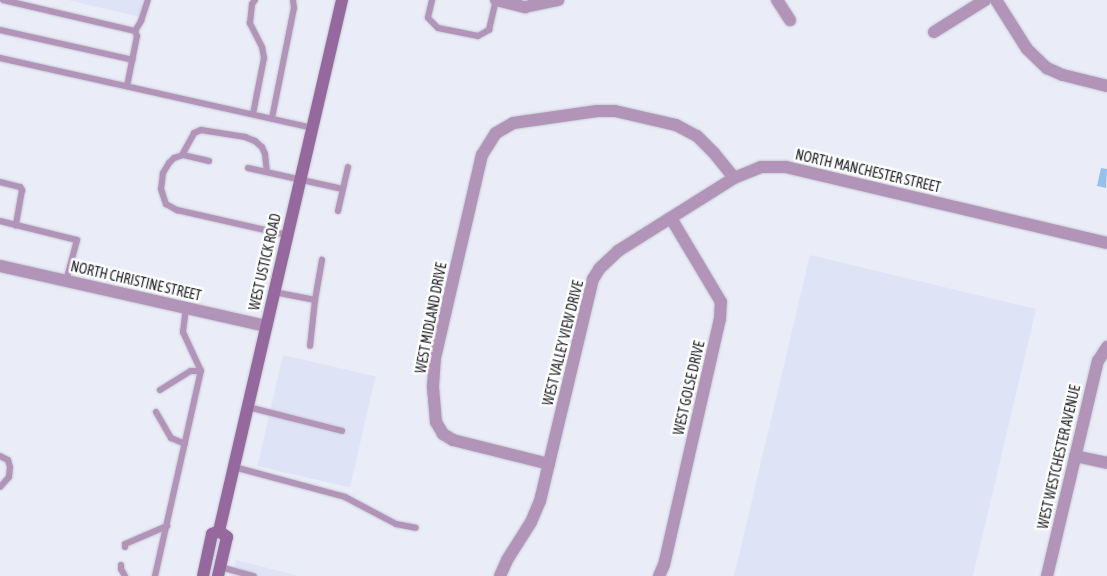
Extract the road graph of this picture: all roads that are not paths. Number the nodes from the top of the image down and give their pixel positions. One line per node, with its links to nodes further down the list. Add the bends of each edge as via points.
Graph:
1 (3, 0): 14 (lane)
2 (148, 0): 14 (lane)
3 (255, 0): 20 (lane, via 250,23 262,46 264,58)
4 (293, 0): 21 (lane)
5 (342, 0): 22 (main road, WEST USTICK ROAD)
6 (432, 0): 7 (lane, via 428,18 438,28 478,36 489,30)
7 (496, 0): 8 (street, via 525,7)
8 (558, 0)
9 (777, 0): 12 (street)
10 (985, 0): 15 (street)
11 (996, 0): 19 (street, via 1027,49 1047,68 1063,76)
12 (790, 20)
13 (0, 30): 17 (lane)
14 (135, 31): 17 (lane)
15 (934, 32)
16 (0, 58): 18 (lane)
17 (133, 60): 18 (lane)
18 (127, 86): 20 (lane)
19 (1107, 86)
20 (253, 114): 21 (lane)
21 (272, 118): 22 (lane)
22 (312, 128): 29 (main road, WEST USTICK ROAD)
23 (183, 155): 24 (lane); 27 (lane, via 194,133 201,130 245,137 262,147); 36 (lane, via 169,163 163,173 162,189 166,204 177,210)
24 (209, 161)
25 (348, 167): 31 (lane)
26 (248, 168): 27 (lane)
27 (267, 172): 29 (lane)
28 (734, 178): 33 (street, WEST VALLEY VIEW DRIVE); 37 (street, NORTH MANCHESTER STREET, via 761,167 786,167); 56 (street, WEST MIDLAND DRIVE, via 697,136 676,125 615,111 597,110 513,123 496,133 482,155 435,358 432,386 436,422 444,434 454,440)
29 (300, 180): 31 (lane); 36 (main road, WEST USTICK ROAD)
30 (0, 182): 35 (lane, via 22,190)
31 (343, 189): 32 (lane)
32 (338, 211)
33 (671, 218): 56 (street, WEST VALLEY VIEW DRIVE, via 618,251 600,268 593,280); 70 (street, WEST GOLSE DRIVE, via 721,302 720,320)
34 (0, 221): 35 (lane)
35 (16, 225): 40 (lane, via 77,240)
36 (287, 235): 41 (main road, WEST USTICK ROAD)
37 (1107, 243)
38 (322, 260): 42 (lane)
39 (0, 266): 40 (street, NORTH CHRISTINE STREET)
40 (66, 281): 43 (street, NORTH CHRISTINE STREET)
41 (274, 292): 42 (lane); 44 (main road, WEST USTICK ROAD)
42 (314, 300): 45 (lane)
43 (186, 308): 44 (street, NORTH CHRISTINE STREET); 47 (lane, via 183,332)
44 (266, 326): 49 (main road, WEST USTICK ROAD)
45 (310, 346)
46 (1107, 346): 54 (street, WEST WESTCHESTER AVENUE, via 1098,361)
47 (201, 371): 48 (lane, via 191,371); 52 (lane)
48 (160, 390)
49 (248, 407): 51 (lane); 57 (main road, WEST USTICK ROAD)
50 (156, 412): 52 (lane, via 171,438)
51 (342, 430)
52 (185, 444): 59 (lane)
53 (0, 456): 58 (lane, via 8,460 10,467 9,477)
54 (1075, 456): 55 (street); 71 (street, WEST WESTCHESTER AVENUE)
55 (1107, 463)
56 (549, 464): 69 (street, WEST VALLEY VIEW DRIVE, via 532,522)
57 (234, 467): 60 (lane, via 345,497 396,524); 61 (main road, WEST USTICK ROAD)
58 (0, 486)
59 (167, 526): 62 (lane, via 125,544); 66 (lane)
60 (416, 528)
61 (219, 530): 64 (main road, WEST USTICK ROAD, via 227,537); 67 (main road, WEST USTICK ROAD, via 212,534)
62 (125, 547)
63 (121, 565): 65 (lane)
64 (219, 571): 68 (lane)
65 (126, 576)
66 (156, 576)
67 (203, 576)
68 (254, 576)
69 (500, 576)
70 (659, 576)
71 (1047, 576)

